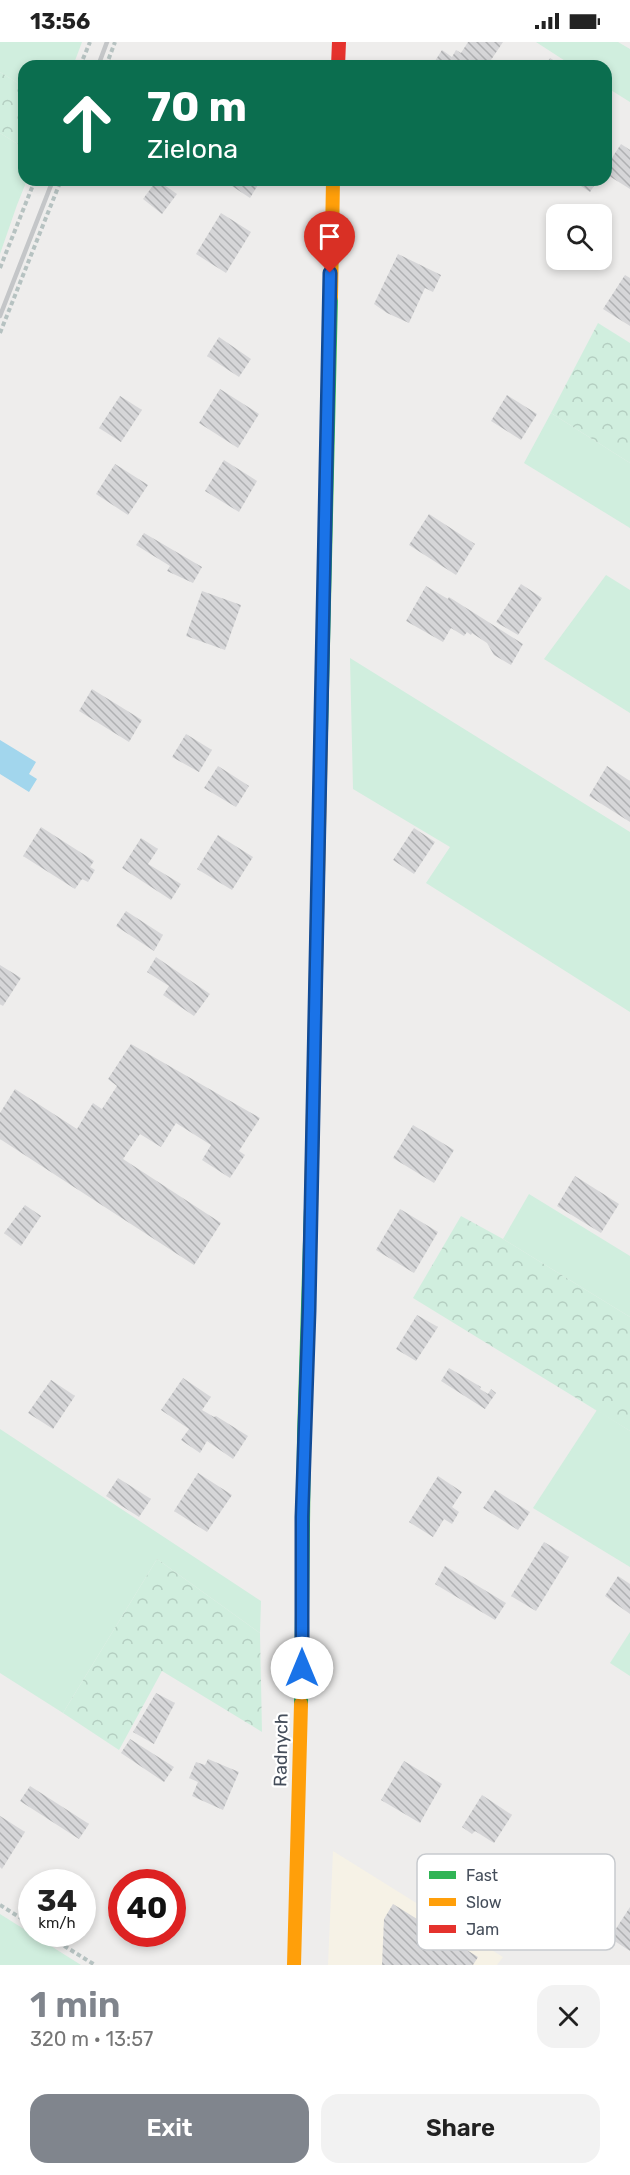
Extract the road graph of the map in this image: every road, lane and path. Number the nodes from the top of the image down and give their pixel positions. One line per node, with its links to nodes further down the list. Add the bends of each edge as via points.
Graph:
1 (90, 42): 4 (path)
2 (115, 42): 5 (path)
3 (339, 42): 6 (street)
4 (83, 60)
5 (108, 60)
6 (338, 60)
7 (33, 186): 10 (path)
8 (59, 186): 11 (path)
9 (333, 186): 16 (street, Radnych)
10 (0, 268)
11 (0, 333)
12 (0, 1905): 13 (path)
13 (18, 1916)
14 (66, 1947): 15 (path)
15 (95, 1965)
16 (294, 1965)

